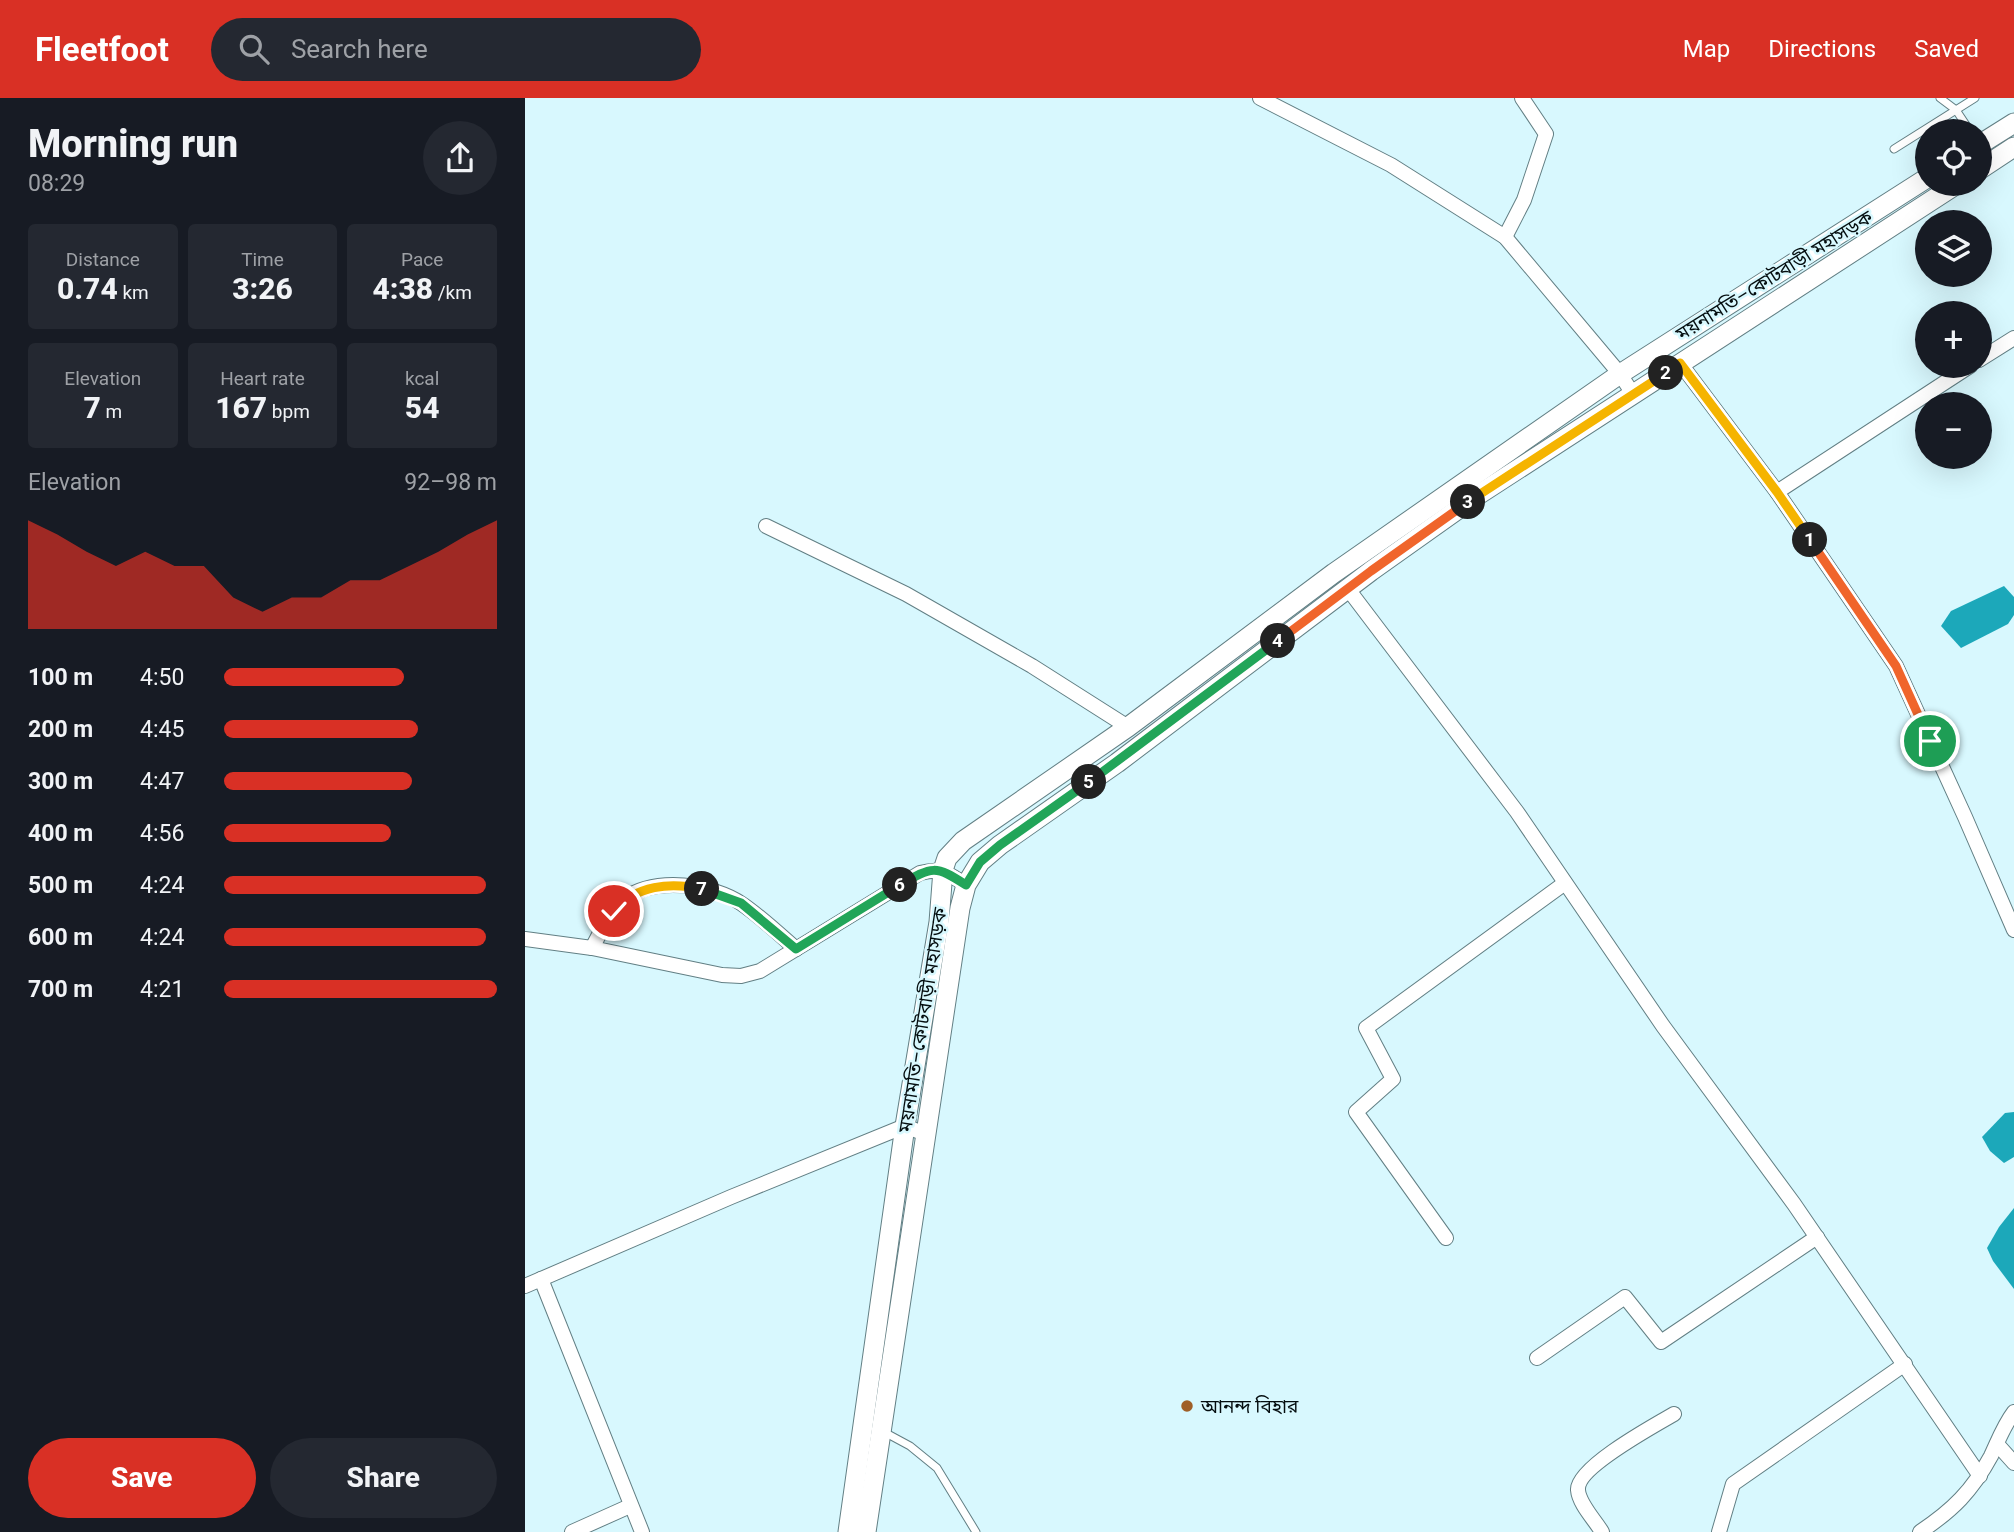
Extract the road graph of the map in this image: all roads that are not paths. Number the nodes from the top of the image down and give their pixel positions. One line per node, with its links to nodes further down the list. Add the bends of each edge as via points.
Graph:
1 (1260, 98): 14 (street, via 1391,166)
2 (1522, 98): 14 (street, via 1546,134 1524,200)
3 (1940, 98): 5 (lane)
4 (1975, 98): 5 (lane)
5 (1956, 110): 6 (lane); 10 (lane)
6 (1962, 119)
7 (2014, 124): 8 (main road)
8 (1992, 137)
9 (2014, 147): 11 (main road)
10 (1894, 149)
11 (1992, 161)
12 (1915, 186): 18 (main road, ময়নামতি–কোটবাড়ী মহাসড়ক)
13 (1938, 196): 17 (main road, ময়নামতি–কোটবাড়ী মহাসড়ক)
14 (1505, 237): 18 (street)
15 (2014, 338): 16 (street)
16 (1992, 352)
17 (1680, 363): 20 (main road, ময়নামতি–কোটবাড়ী মহাসড়ক); 21 (street)
18 (1620, 374): 20 (street); 24 (main road, ময়নামতি–কোটবাড়ী মহাসড়ক, via 1334,573)
19 (1952, 378): 21 (street)
20 (1633, 394): 23 (main road, ময়নামতি–কোটবাড়ী মহাসড়ক, via 1478,495)
21 (1777, 492): 28 (street, via 1896,666)
22 (766, 526): 24 (street, via 906,594)
23 (1347, 589): 26 (street); 27 (main road, ময়নামতি–কোটবাড়ী মহাসড়ক, via 1000,845 980,862)
24 (1128, 727): 25 (main road, ময়নামতি–কোটবাড়ী মহাসড়ক, via 963,841 947,858)
25 (943, 870): 27 (street); 31 (street, via 920,873); 32 (main road, ময়নামতি–কোটবাড়ী মহাসড়ক, via 939,922)
26 (1566, 883): 34 (street, via 1663,1026); 35 (street, via 1366,1028 1393,1079 1356,1112)
27 (966, 885): 33 (main road, ময়নামতি–কোটবাড়ী মহাসড়ক)
28 (2014, 930)
29 (525, 939): 30 (street)
30 (592, 948): 31 (street, via 741,976 760,971); 31 (street, via 624,899 663,886 687,885 741,903)
31 (796, 949)
32 (905, 1126): 33 (street); 36 (street); 42 (main road, ময়নামতি–কোটবাড়ী মহাসড়ক)
33 (925, 1134): 42 (main road, ময়নামতি–কোটবাড়ী মহাসড়ক)
34 (1817, 1237): 38 (street, via 1661,1342 1625,1297); 39 (street)
35 (1446, 1238)
36 (541, 1279): 37 (street); 46 (street)
37 (525, 1286)
38 (1537, 1358)
39 (1905, 1364): 45 (street); 53 (street, via 1733,1483)
40 (2014, 1412): 43 (street)
41 (1674, 1414): 52 (street, via 1596,1463 1580,1480 1580,1497)
42 (872, 1429): 49 (main road, ময়নামতি–কোটবাড়ী মহাসড়ক); 50 (main road, ময়নামতি–কোটবাড়ী মহাসড়ক); 51 (lane, via 910,1446 937,1468)
43 (1997, 1444): 44 (street); 45 (street)
44 (2014, 1464)
45 (1980, 1476): 54 (street, via 1944,1517)
46 (630, 1506): 47 (street); 48 (street)
47 (572, 1532)
48 (642, 1532)
49 (848, 1532)
50 (866, 1532)
51 (976, 1532)
52 (1602, 1532)
53 (1719, 1532)
54 (1920, 1532)

